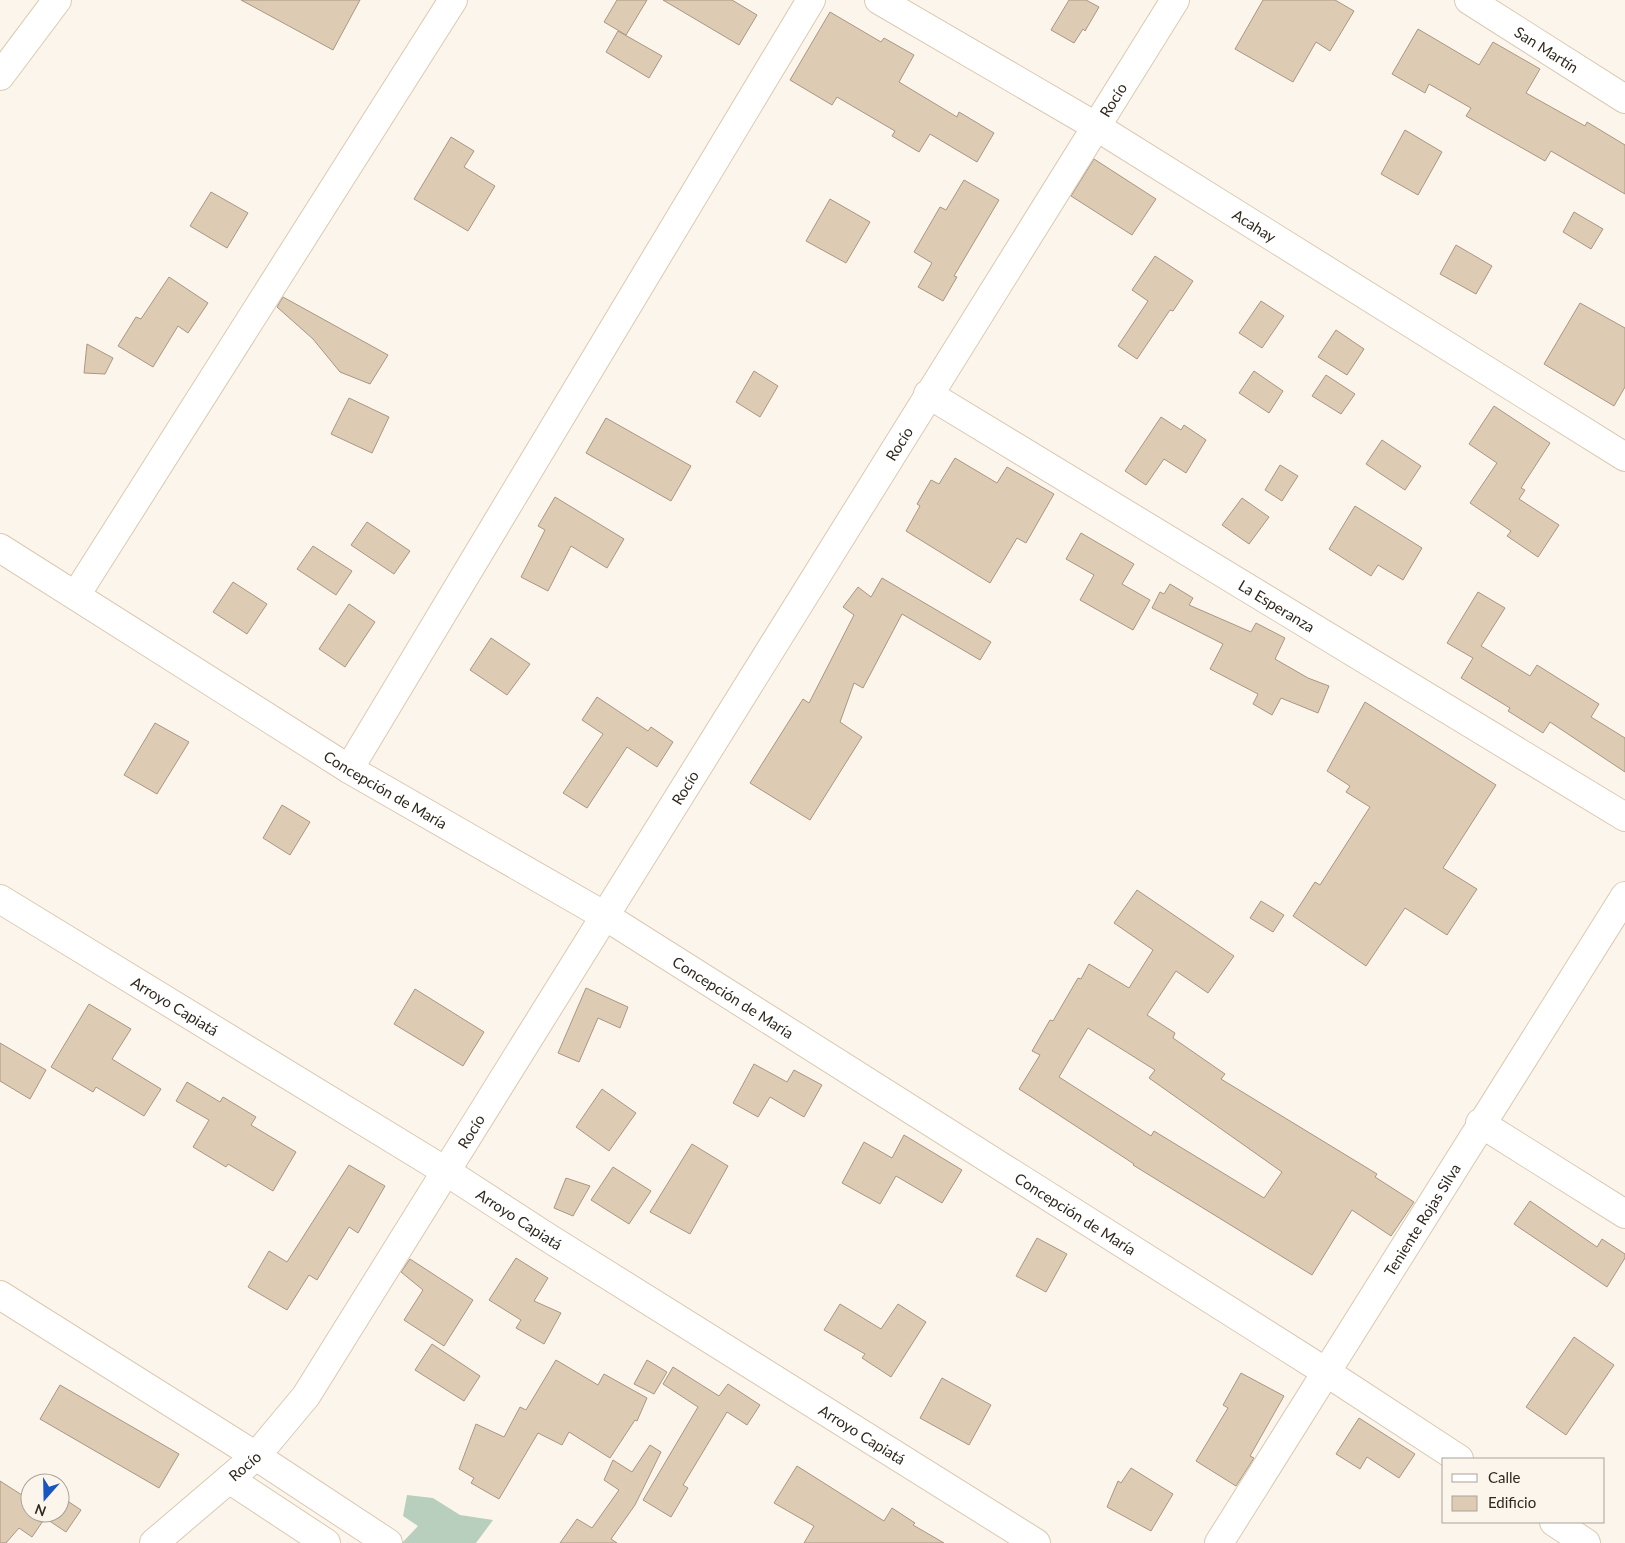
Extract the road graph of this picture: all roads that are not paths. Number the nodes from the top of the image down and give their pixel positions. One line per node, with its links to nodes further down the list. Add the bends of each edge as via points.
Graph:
1 (57, 0): 7 (street)
2 (453, 0): 13 (street)
3 (811, 0): 14 (street)
4 (879, 0): 9 (street, Acahay)
5 (1175, 0): 9 (street, Rocío)
6 (1469, 0): 8 (street, San Martín)
7 (0, 76)
8 (1625, 99)
9 (1097, 127): 10 (street, Rocío); 11 (street, Acahay)
10 (928, 394): 15 (street, La Esperanza); 18 (street, Rocío)
11 (1625, 457)
12 (0, 548): 13 (street, Concepción de María)
13 (76, 595): 14 (street, Concepción de María)
14 (349, 769): 18 (street, Concepción de María)
15 (1625, 817)
16 (1625, 896): 19 (street, Teniente Rojas Silva)
17 (0, 899): 20 (street, Arroyo Capiatá)
18 (605, 916): 20 (street, Rocío); 23 (street, Concepción de María)
19 (1480, 1123): 21 (street); 23 (street, Teniente Rojas Silva)
20 (447, 1172): 24 (street, Rocío, via 306,1396); 31 (street, Arroyo Capiatá)
21 (1625, 1214)
22 (0, 1296): 24 (street)
23 (1326, 1372): 25 (street, Concepción de María); 32 (street, Teniente Rojas Silva)
24 (256, 1456): 26 (street, Rocío); 30 (street)
25 (1457, 1458)
26 (229, 1480): 28 (street, Rocío); 29 (street)
27 (1556, 1523): 33 (street)
28 (154, 1543)
29 (326, 1543)
30 (388, 1543)
31 (1036, 1543)
32 (1219, 1543)
33 (1586, 1543)

